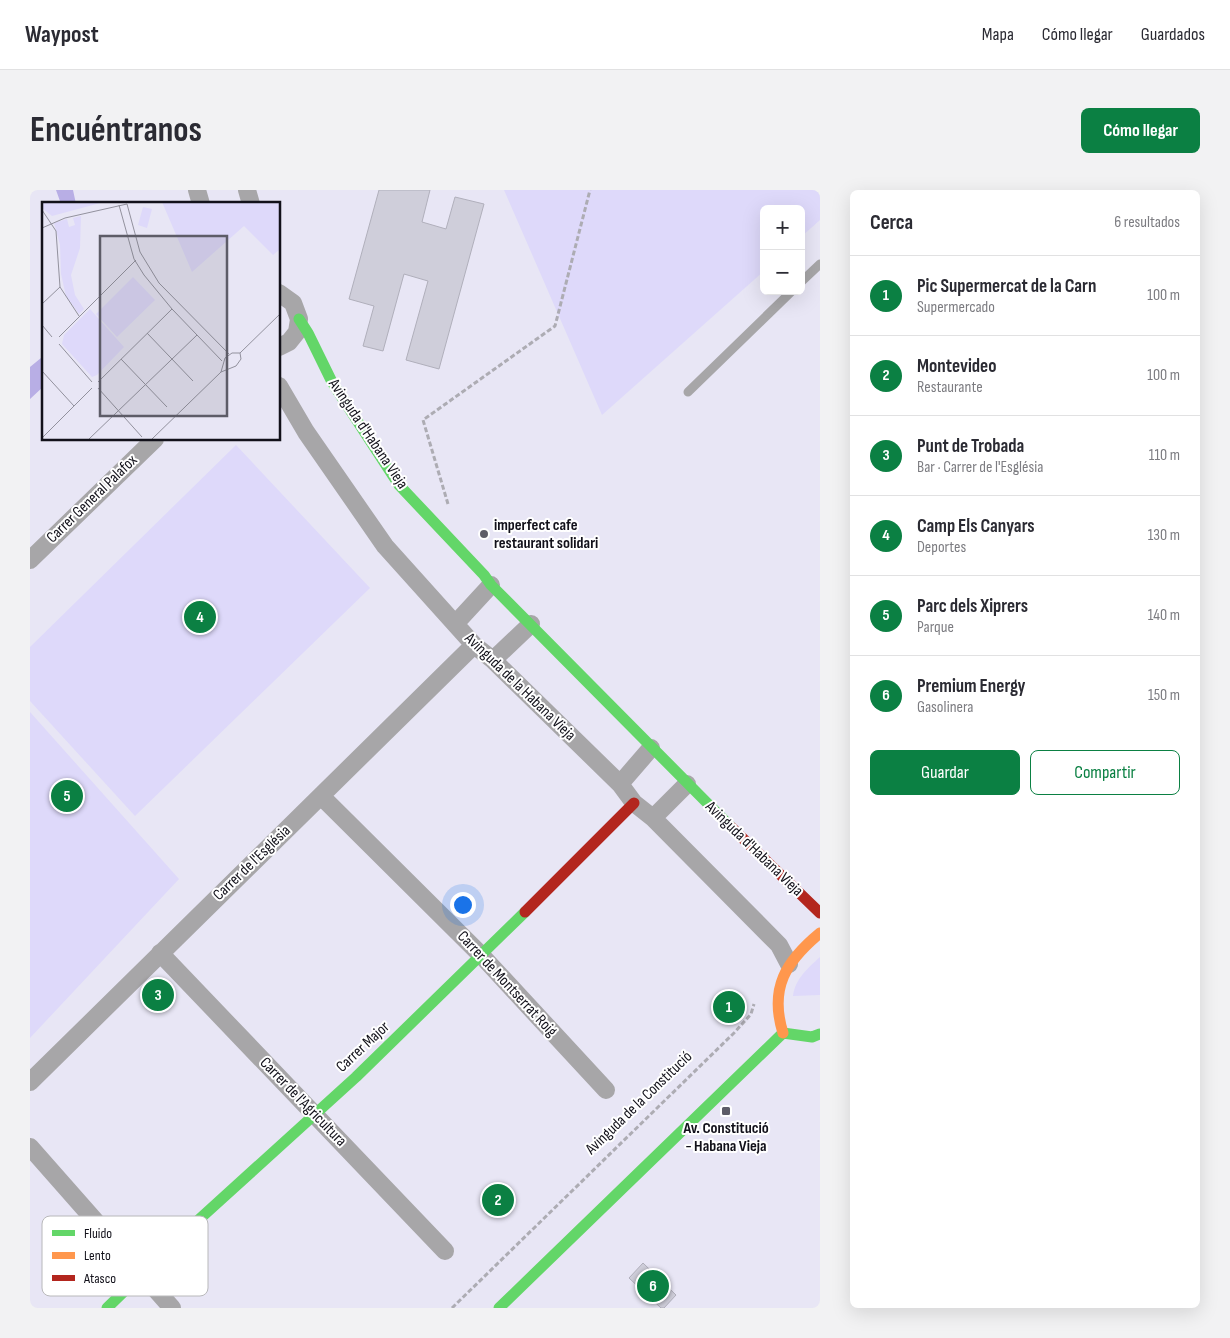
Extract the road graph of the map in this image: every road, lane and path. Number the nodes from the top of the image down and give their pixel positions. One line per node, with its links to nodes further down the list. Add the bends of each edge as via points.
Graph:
1 (590, 190): 11 (path, via 555,326 423,420)
2 (820, 264): 3 (lane)
3 (805, 278)
4 (280, 293): 6 (street, via 293,303)
5 (788, 295): 9 (lane)
6 (299, 319): 7 (street, via 297,332); 13 (street, Avinguda d'Habana Vieja, via 332,382 399,485)
7 (280, 346)
8 (280, 388): 14 (street, Avinguda de la Habana Vieja, via 306,432 385,546)
9 (688, 392)
10 (154, 440): 12 (street, Carrer General Palafox)
11 (448, 505)
12 (30, 560)
13 (491, 585): 14 (street); 15 (street, Avinguda d'Habana Vieja)
14 (456, 623): 16 (street, Avinguda de la Habana Vieja)
15 (531, 624): 17 (street); 18 (street, Avinguda d'Habana Vieja)
16 (474, 645): 17 (street, Avinguda de la Habana Vieja); 21 (street, Carrer de l'Església)
17 (493, 660): 19 (street, Avinguda de la Habana Vieja)
18 (651, 748): 19 (street); 20 (street, Avinguda d'Habana Vieja)
19 (620, 784): 22 (street, Avinguda de la Habana Vieja)
20 (687, 784): 23 (street); 24 (street, Avinguda d'Habana Vieja)
21 (321, 796): 26 (street, Carrer de l'Església); 27 (street, Carrer de Montserrat Roig)
22 (634, 803): 23 (street, Avinguda de la Habana Vieja); 27 (street, Carrer Major)
23 (653, 818): 28 (street, Avinguda de la Habana Vieja, via 779,945)
24 (820, 913)
25 (820, 934): 28 (street)
26 (160, 953): 32 (street, Carrer de l'Església); 34 (street, Carrer de l'Agricultura)
27 (482, 956): 33 (street, Carrer de Montserrat Roig); 34 (street, Carrer Major)
28 (788, 964): 30 (street, via 779,989 778,1012)
29 (755, 1001): 43 (path, Avinguda de la Constitució, via 751,1014 735,1032)
30 (783, 1033): 31 (street, via 812,1037); 44 (street)
31 (820, 1034)
32 (30, 1082)
33 (606, 1090)
34 (315, 1114): 37 (street, Carrer Major); 38 (street, Carrer de l'Agricultura)
35 (30, 1147): 36 (street)
36 (91, 1216)
37 (204, 1216)
38 (445, 1250)
39 (119, 1296): 41 (street, Carrer Major)
40 (162, 1296): 42 (street)
41 (107, 1308)
42 (172, 1308)
43 (452, 1308)
44 (498, 1308)

